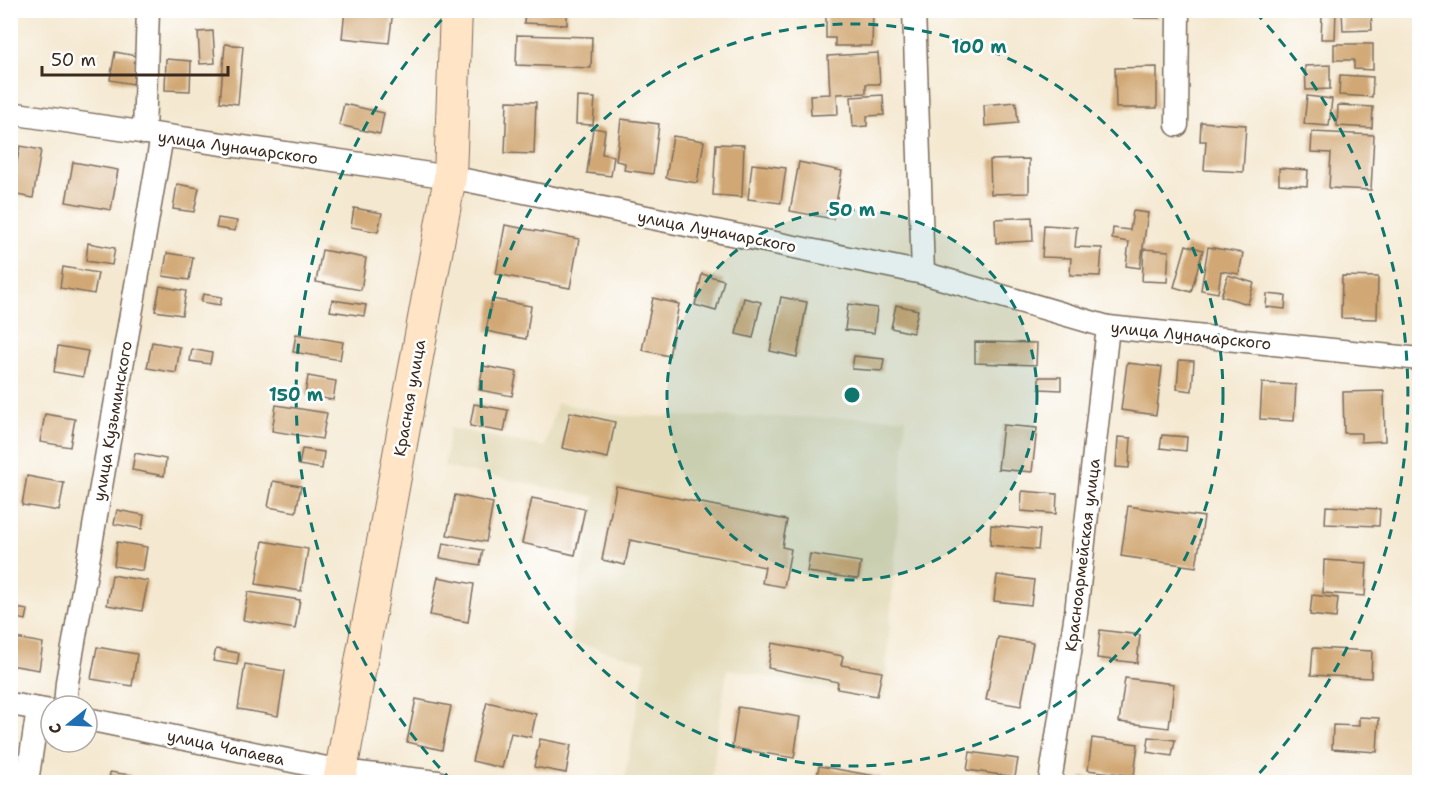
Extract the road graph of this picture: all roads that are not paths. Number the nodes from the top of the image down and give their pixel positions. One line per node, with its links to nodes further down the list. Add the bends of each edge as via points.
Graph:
1 (148, 10): 7 (street, улица Кузьминского)
2 (456, 10): 8 (main road, Красная улица)
3 (914, 10): 9 (street)
4 (1178, 10): 6 (street)
5 (10, 113): 7 (street, улица Луначарского)
6 (1177, 125)
7 (153, 134): 8 (street, улица Луначарского); 12 (street, улица Кузьминского)
8 (450, 177): 9 (street, улица Луначарского); 17 (main road, Красная улица)
9 (923, 273): 10 (street, улица Луначарского)
10 (1108, 327): 11 (street, улица Луначарского); 20 (street, Красноармейская улица, via 1076,613)
11 (1419, 359)
12 (66, 694)
13 (10, 704): 14 (street)
14 (39, 709)
15 (99, 722): 17 (street, улица Чапаева)
16 (39, 731): 18 (street)
17 (340, 777): 19 (street, улица Чапаева)
18 (27, 783)
19 (438, 783)
20 (1050, 783)

